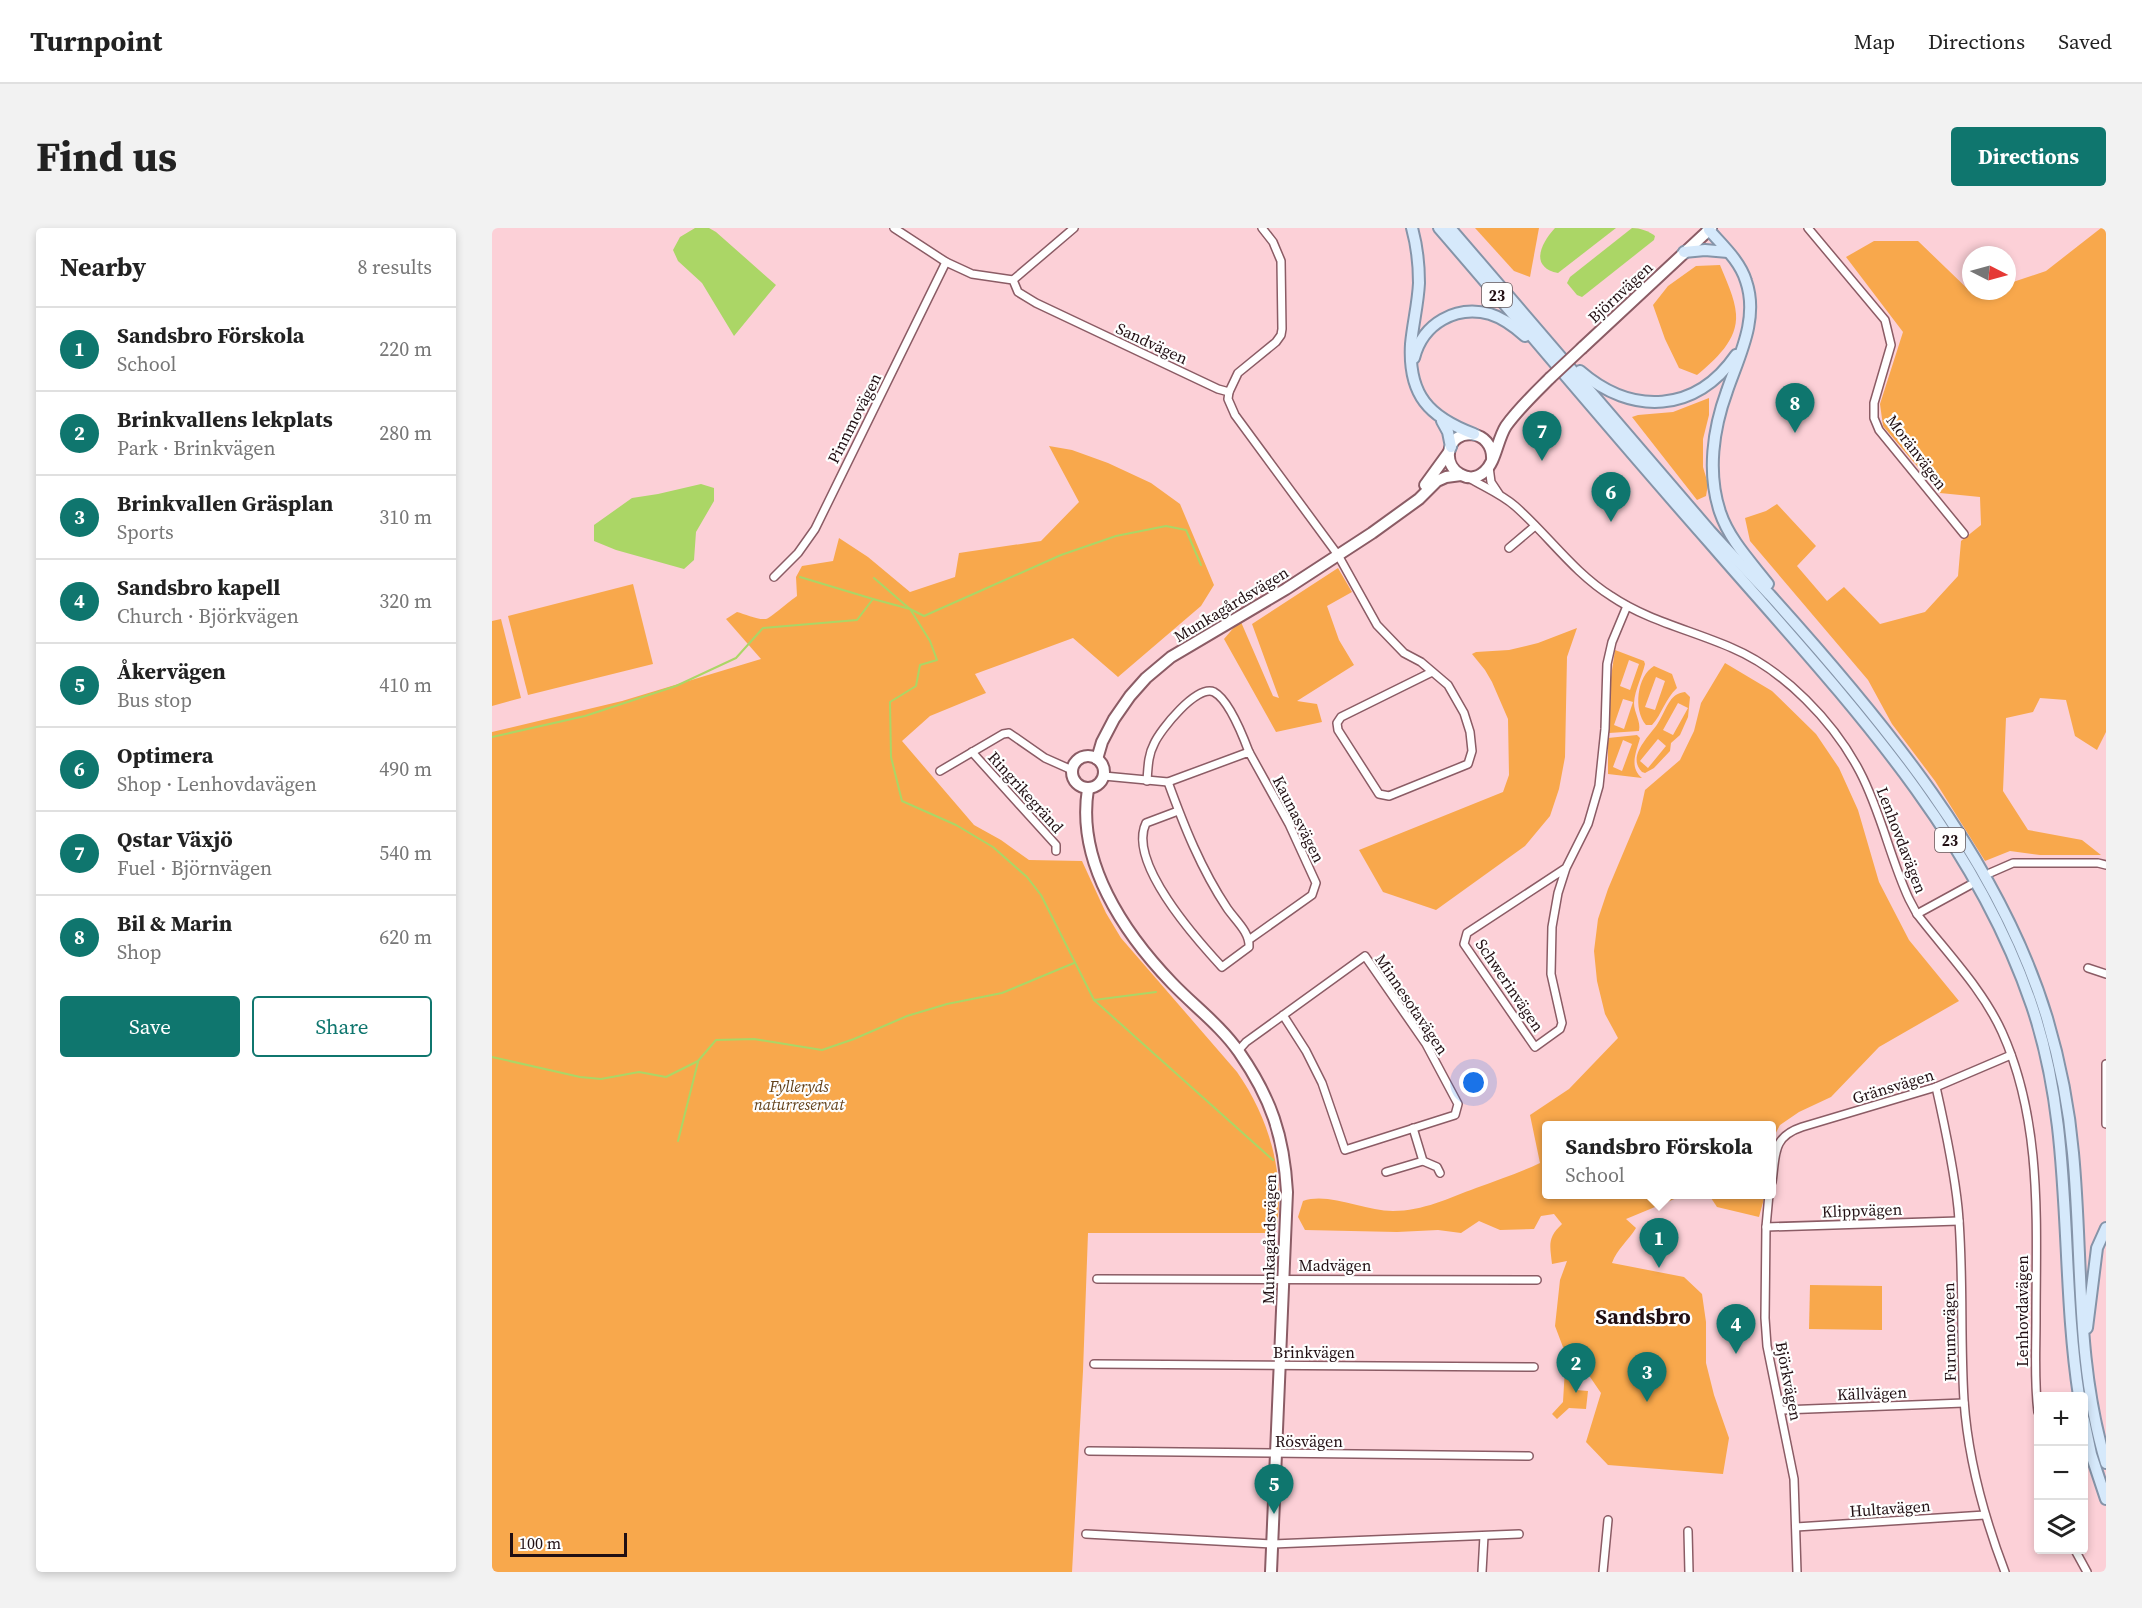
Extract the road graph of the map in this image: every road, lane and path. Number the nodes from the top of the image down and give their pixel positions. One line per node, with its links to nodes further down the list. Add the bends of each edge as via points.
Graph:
1 (894, 228): 11 (street)
2 (1074, 228): 12 (street)
3 (1262, 228): 16 (street, via 1274,242 1281,261 1281,335 1238,373)
4 (1412, 228): 15 (main road, via 1419,270)
5 (1439, 228): 14 (main road, 23)
6 (1450, 228): 14 (main road, 23)
7 (1808, 228): 26 (street, Moränvägen, via 1885,320 1891,345 1874,402 1879,430)
8 (1709, 229): 9 (street, Björnvägen); 10 (main road)
9 (1684, 252): 10 (main road); 18 (street, Björnvägen, bridge, via 1528,399)
10 (1728, 252): 13 (main road, via 1743,272 1749,295 1750,315)
11 (946, 262): 12 (street, via 972,274); 29 (street, Pinnmovägen, via 814,529)
12 (1013, 280): 16 (street, Sandvägen, via 1018,292 1036,303)
13 (1743, 345): 14 (main road, via 1705,387 1659,403 1612,394); 31 (main road, via 1716,431 1716,496 1726,529)
14 (1557, 358): 15 (main road, via 1503,320 1466,311 1445,317 1427,331); 31 (main road, 23); 76 (main road, 23, via 1887,752 1953,845 1995,918 2032,1007 2056,1103)
15 (1412, 367): 17 (main road, via 1421,396)
16 (1229, 392): 28 (street, via 1235,415)
17 (1440, 418): 19 (main road); 20 (main road)
18 (1505, 428): 19 (street); 21 (street)
19 (1477, 435): 20 (street, via 1460,437); 21 (street, via 1490,446)
20 (1450, 449): 22 (street, via 1451,466); 24 (street, Munkagårdsvägen)
21 (1490, 464): 22 (street, via 1482,474); 23 (street, Lenhovdavägen, via 1491,482)
22 (1464, 476): 23 (street, Lenhovdavägen); 24 (street, Munkagårdsvägen, via 1437,481)
23 (1501, 496): 25 (street, Lenhovdavägen)
24 (1412, 502): 28 (street, Munkagårdsvägen)
25 (1535, 526): 27 (street); 30 (street, Lenhovdavägen, via 1582,574)
26 (1964, 534)
27 (1509, 548)
28 (1338, 555): 32 (street, via 1377,625 1404,653); 35 (street, Munkagårdsvägen, via 1171,657 1146,678 1114,719)
29 (774, 578)
30 (1627, 606): 45 (street, Schwerinvägen, via 1607,664 1599,786 1588,824); 48 (street, Lenhovdavägen, via 1732,648 1768,669 1807,702 1839,739 1860,772)
31 (1799, 628): 71 (main road, 23, via 1905,756 1951,821 1996,897 2027,962 2055,1046 2070,1122)
32 (1432, 672): 32 (street, via 1448,685 1464,713 1472,751 1468,764 1389,796 1379,794 1337,723 1341,717)
33 (972, 752): 36 (street, Ringrikegränd, via 1009,733 1045,758); 37 (street, Ringrikegränd); 43 (street, Ringrikegränd, via 1056,845)
34 (1249, 752): 39 (street, Kaunasvägen, via 1224,702 1209,690 1200,692 1158,736 1150,754); 40 (street); 49 (street, Kaunasvägen, via 1289,824 1316,884 1312,896)
35 (1097, 759): 36 (street, via 1084,757); 38 (street)
36 (1072, 770): 41 (street, via 1076,783)
37 (940, 771)
38 (1104, 776): 39 (street); 41 (street, via 1100,784)
39 (1147, 781): 40 (street)
40 (1168, 782): 42 (street)
41 (1088, 789): 53 (street, Munkagårdsvägen, via 1090,842 1116,912 1143,952)
42 (1178, 811): 49 (street, via 1209,879); 49 (street, Kaunasvägen, via 1146,823 1143,829 1146,855 1158,884 1181,920 1222,967 1249,947)
43 (1056, 851)
44 (2106, 866): 46 (street, via 2013,863)
45 (1566, 868): 45 (street, Schwerinvägen, via 1465,938 1464,944 1536,1047 1560,1029 1562,1023 1550,961 1555,910)
46 (1990, 873)
47 (1970, 885): 48 (street)
48 (1917, 914): 54 (street, Lenhovdavägen, via 1984,1001)
49 (1250, 939)
50 (2088, 969): 51 (street)
51 (2106, 974)
52 (1283, 1015): 53 (street, Minnesotavägen); 59 (street, Minnesotavägen, via 1322,1083 1345,1150); 59 (street, Minnesotavägen, via 1365,956 1426,1044 1458,1104 1455,1115)
53 (1238, 1051): 69 (street, Munkagårdsvägen, via 1273,1113 1281,1140 1287,1192)
54 (2011, 1055): 56 (street, Gränsvägen); 75 (street, Lenhovdavägen, via 2024,1099 2033,1153)
55 (2106, 1064): 57 (street)
56 (1936, 1088): 61 (street, Gränsvägen, via 1785,1134); 65 (street, Furumovägen)
57 (2105, 1094): 58 (street)
58 (2106, 1124)
59 (1413, 1128): 60 (street)
60 (1424, 1161): 62 (street); 63 (street)
61 (1776, 1162)
62 (1386, 1172)
63 (1440, 1173)
64 (1769, 1199): 66 (street, Björkvägen)
65 (1959, 1221): 66 (street, Klippvägen); 77 (street, Furumovägen)
66 (1766, 1227): 78 (street, Björkvägen, via 1767,1346)
67 (2106, 1228): 71 (main road, via 2095,1263)
68 (1097, 1279): 69 (street, Madvägen)
69 (1283, 1279): 70 (street, Madvägen); 73 (street, Munkagårdsvägen)
70 (1537, 1280)
71 (2085, 1355): 83 (main road, 23, via 2091,1403)
72 (1094, 1364): 73 (street, Brinkvägen)
73 (1280, 1366): 74 (street, Brinkvägen); 81 (street, Munkagårdsvägen)
74 (1534, 1367)
75 (2037, 1392)
76 (2079, 1392)
77 (1964, 1403): 78 (street, Källvägen); 85 (street, Furumovägen)
78 (1782, 1410): 87 (street, Björkvägen, via 1794,1479)
79 (2088, 1439): 84 (main road)
80 (1089, 1451): 81 (street, Rösvägen)
81 (1276, 1454): 82 (street, Rösvägen); 92 (street, Munkagårdsvägen)
82 (1528, 1456)
83 (2106, 1463)
84 (2106, 1499)
85 (1985, 1515): 87 (street, Hultavägen); 99 (street, Furumovägen)
86 (1608, 1520): 96 (street)
87 (1796, 1527): 98 (street, Björkvägen)
88 (1688, 1531): 97 (street)
89 (1086, 1534): 92 (street)
90 (1520, 1534): 91 (street)
91 (1484, 1536): 92 (street); 95 (street)
92 (1273, 1544): 94 (street, Munkagårdsvägen)
93 (2077, 1554): 100 (street)
94 (1271, 1572)
95 (1482, 1572)
96 (1603, 1572)
97 (1689, 1572)
98 (1797, 1572)
99 (2006, 1572)
100 (2087, 1572)

